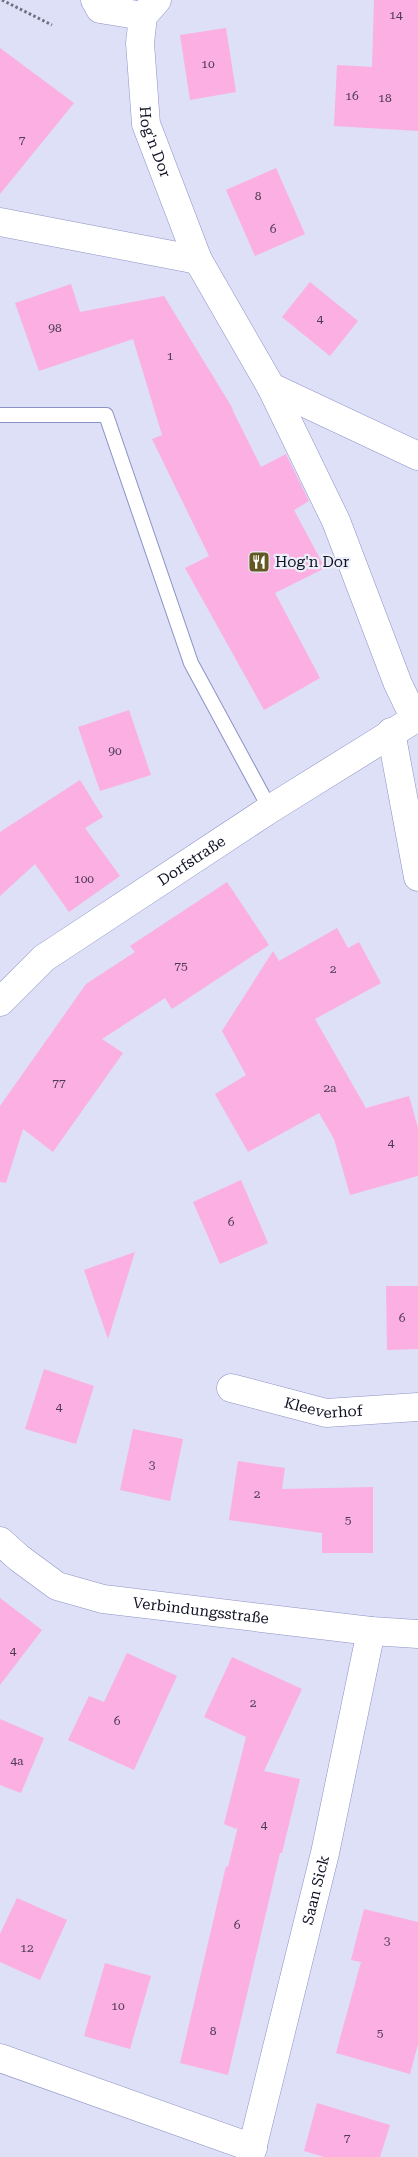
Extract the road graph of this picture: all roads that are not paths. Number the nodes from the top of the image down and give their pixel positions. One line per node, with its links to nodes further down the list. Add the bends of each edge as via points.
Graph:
1 (95, 0): 2 (street, Hog'n Dor, via 100,9)
2 (150, 8): 4 (street, Hog'n Dor, via 140,43 146,124)
3 (0, 222): 4 (street)
4 (198, 260): 5 (street, Hog'n Dor)
5 (270, 388): 7 (street); 8 (street, Hog'n Dor, via 336,520 398,684)
6 (0, 415): 10 (lane, via 106,414 191,664)
7 (418, 456)
8 (416, 718): 9 (street, Dorfstraße)
9 (391, 732): 10 (street, Dorfstraße); 11 (street)
10 (270, 809): 12 (street, Dorfstraße, via 44,958)
11 (418, 877)
12 (0, 1002)
13 (231, 1388): 14 (street, Kleeverhof, via 326,1413)
14 (418, 1407)
15 (0, 1540): 16 (street, Verbindungsstraße, via 57,1586 103,1599)
16 (371, 1631): 17 (street, Verbindungsstraße); 19 (street, Saan Sick, via 325,1853)
17 (418, 1634)
18 (0, 2058): 19 (street, Saan Sick)
19 (252, 2153)

